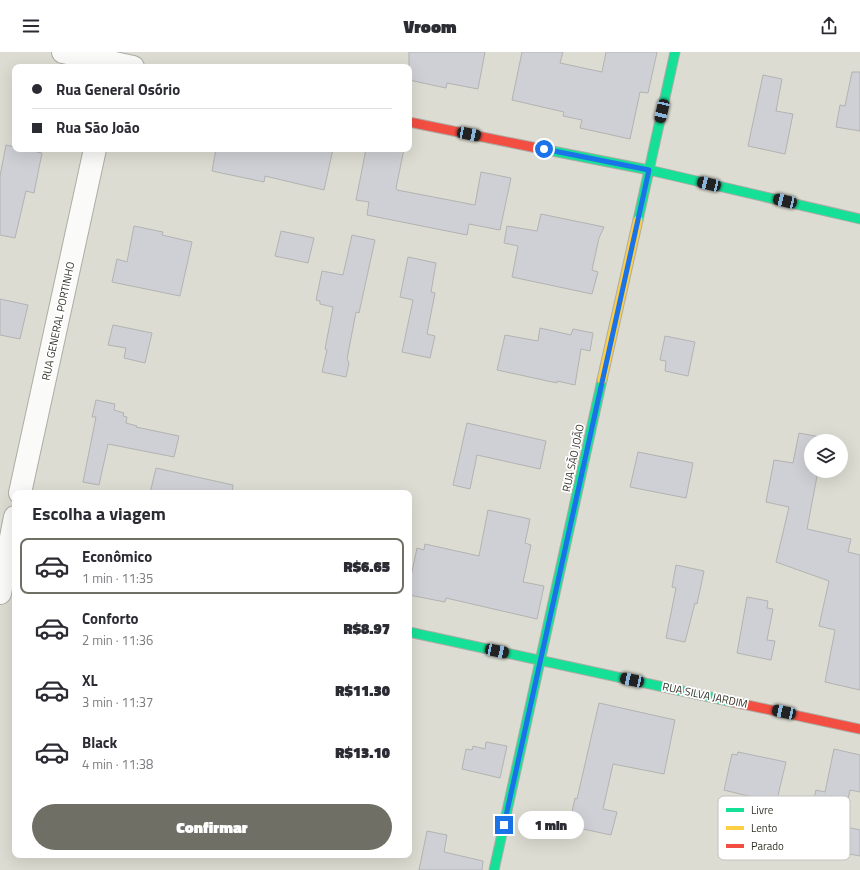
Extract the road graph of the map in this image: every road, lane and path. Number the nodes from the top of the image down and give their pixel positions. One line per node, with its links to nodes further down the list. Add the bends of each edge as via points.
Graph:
1 (63, 52): 3 (street)
2 (675, 52): 6 (street, RUA SÃO JOÃO)
3 (119, 62)
4 (412, 123): 6 (street)
5 (94, 152): 8 (street, RUA GENERAL PORTINHO)
6 (649, 170): 7 (street); 13 (street, RUA SÃO JOÃO)
7 (860, 219)
8 (21, 490)
9 (12, 529): 10 (street)
10 (8, 544): 11 (street)
11 (0, 593)
12 (412, 633): 13 (street, RUA SILVA JARDIM)
13 (540, 660): 14 (street, RUA SILVA JARDIM); 15 (street, RUA SÃO JOÃO)
14 (860, 729)
15 (494, 870)

